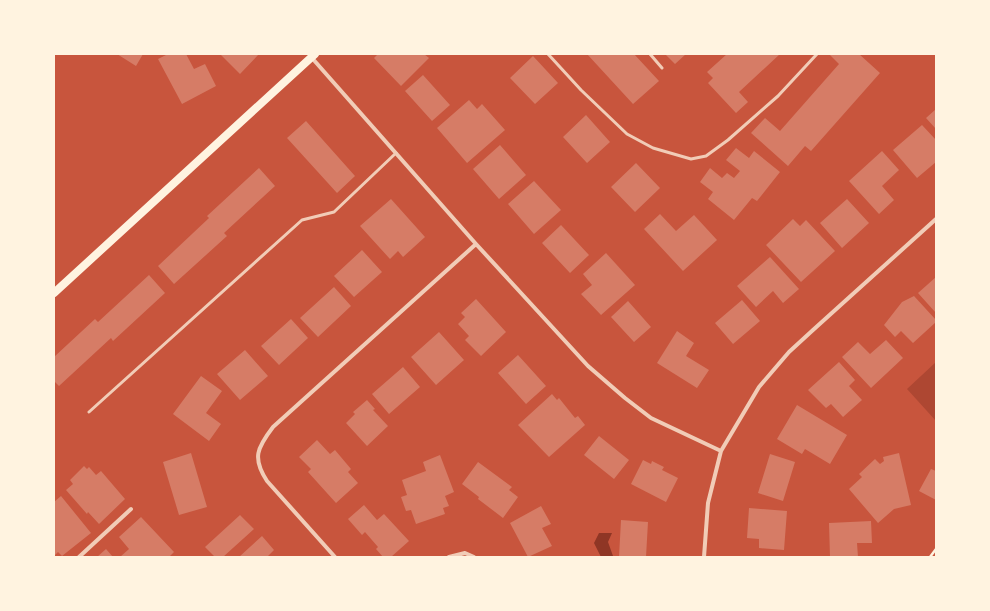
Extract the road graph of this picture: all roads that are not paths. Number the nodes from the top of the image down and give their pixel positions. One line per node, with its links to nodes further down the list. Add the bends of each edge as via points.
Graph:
1 (548, 54): 3 (lane, via 627,134 652,148 691,159 706,156 734,136 778,96)
2 (650, 54): 5 (lane)
3 (817, 54)
4 (313, 56): 6 (street); 9 (main road)
5 (662, 68)
6 (396, 153): 8 (street); 10 (lane, via 334,212 302,220)
7 (936, 220): 11 (street, via 789,352 759,387)
8 (476, 244): 11 (street, via 578,356 624,398 651,418); 14 (street, via 273,427 262,441 257,456 259,468 267,481)
9 (54, 293)
10 (89, 412)
11 (722, 451): 17 (street, via 708,503)
12 (132, 509): 13 (street)
13 (79, 557)
14 (335, 557)
15 (449, 557): 16 (street, via 465,553)
16 (474, 557)
17 (704, 557)

